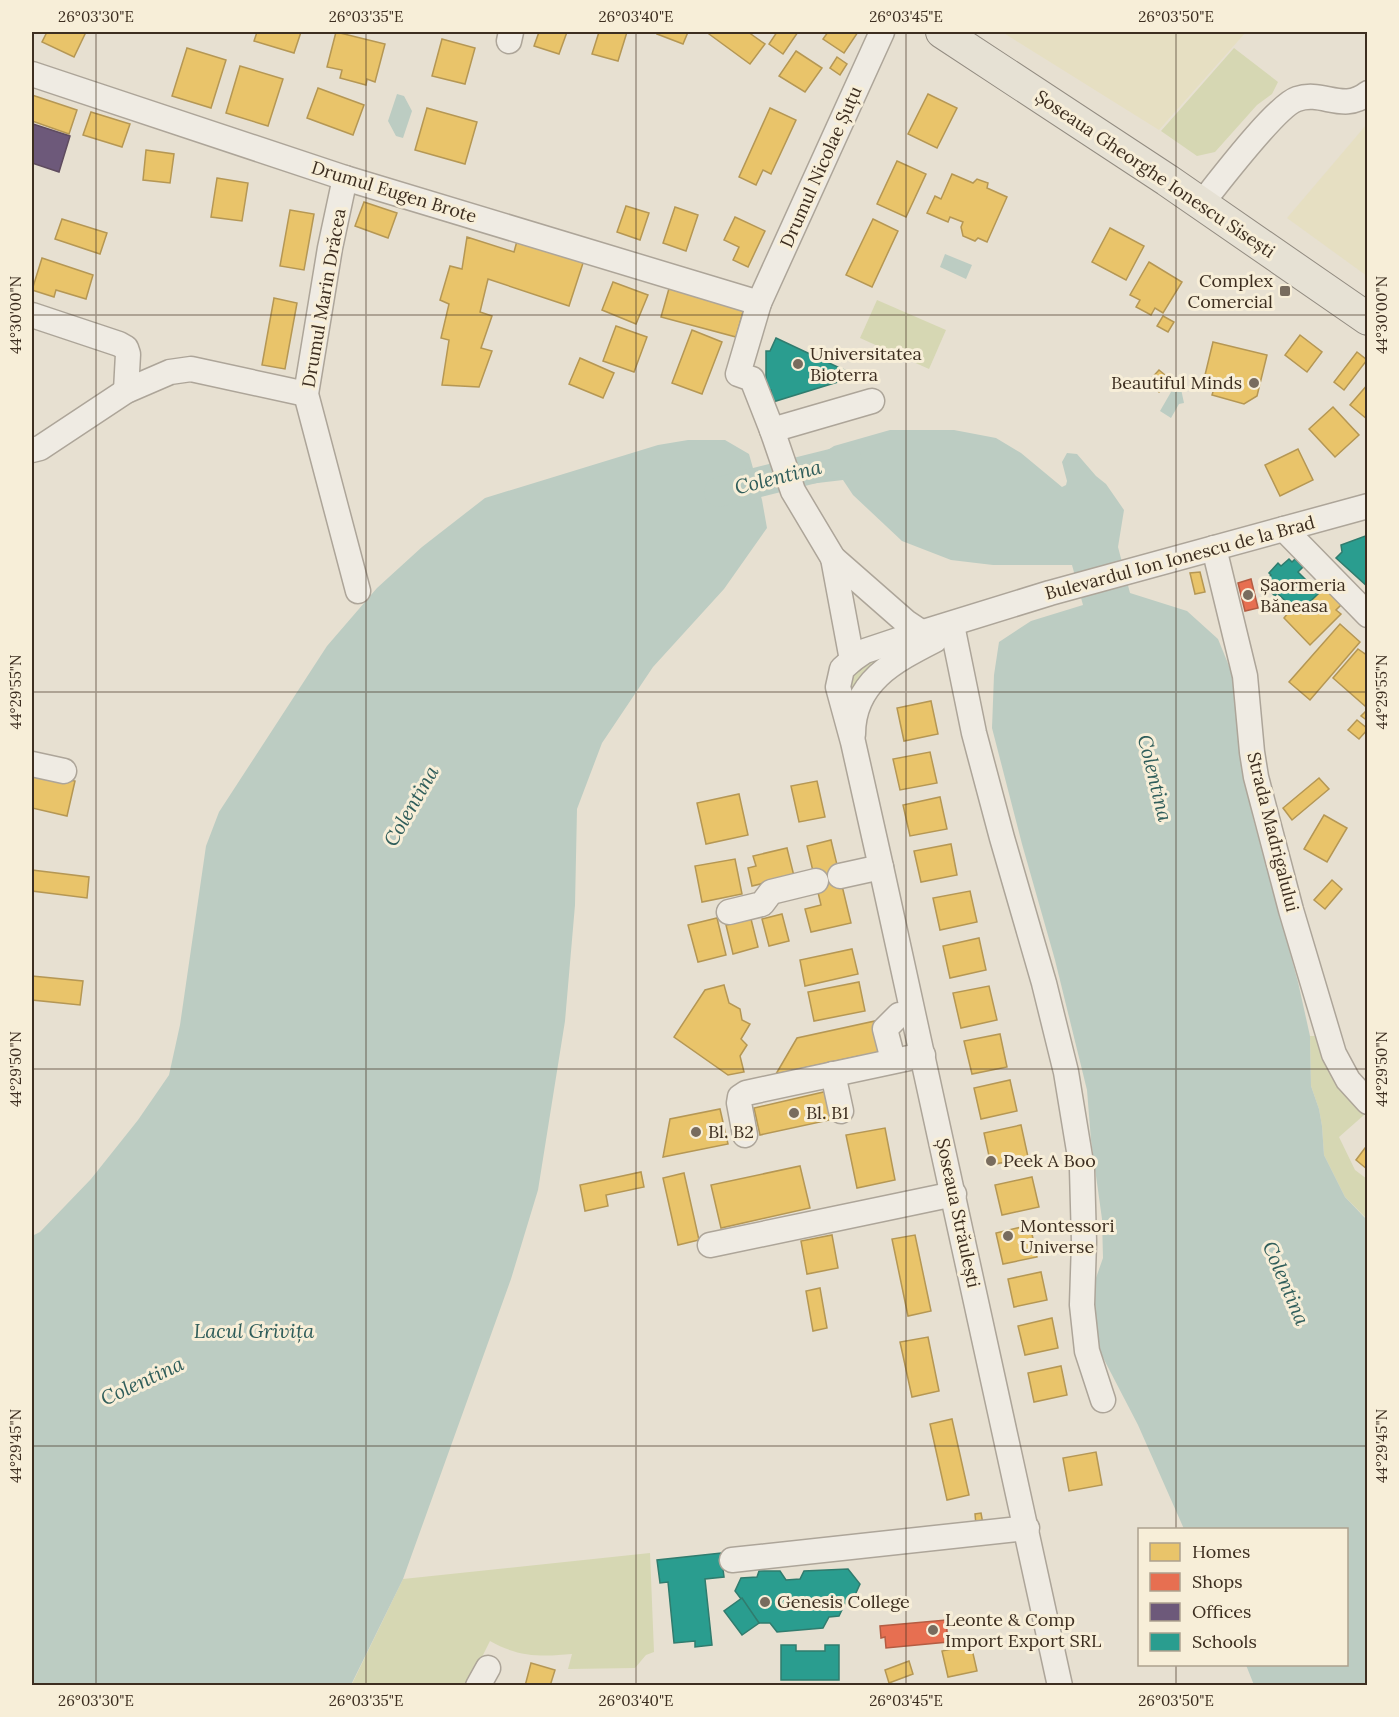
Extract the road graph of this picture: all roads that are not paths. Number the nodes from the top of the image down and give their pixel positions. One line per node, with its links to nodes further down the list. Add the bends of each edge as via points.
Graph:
1 (882, 32): 7 (street, Drumul Nicolae Șuțu)
2 (942, 32): 6 (main road, Șoseaua Gheorghe Ionescu Sisești)
3 (32, 74): 5 (street, Drumul Eugen Brote)
4 (1368, 93): 6 (street, via 1352,102 1309,97 1289,103)
5 (345, 178): 7 (street, Drumul Eugen Brote); 11 (street, Drumul Marin Drăcea)
6 (1201, 204): 9 (main road, Șoseaua Gheorghe Ionescu Sisești)
7 (759, 303): 13 (street, Drumul Nicolae Șuțu, via 738,374 752,379)
8 (32, 315): 10 (street, via 126,348)
9 (1368, 319)
10 (126, 391): 11 (street, via 170,372 191,369); 14 (street)
11 (306, 394): 19 (street, Drumul Marin Drăcea)
12 (872, 400): 13 (street)
13 (776, 441): 18 (street, via 793,491)
14 (32, 450)
15 (1368, 506): 16 (street, Bulevardul Ion Ionescu de la Brad)
16 (1284, 530): 17 (street, Bulevardul Ion Ionescu de la Brad); 21 (street)
17 (1214, 549): 20 (street, Bulevardul Ion Ionescu de la Brad); 36 (street, Strada Madrigalului, via 1245,676 1256,777 1291,910 1334,1054 1348,1080)
18 (833, 558): 23 (street); 24 (street)
19 (358, 591)
20 (993, 610): 22 (street, Bulevardul Ion Ionescu de la Brad); 23 (street, Bulevardul Ion Ionescu de la Brad)
21 (1367, 613)
22 (953, 630): 25 (street, Bulevardul Ion Ionescu de la Brad, via 890,664 873,681 856,709); 41 (street, via 974,733 1066,1072 1082,1169 1082,1305 1087,1351)
23 (921, 632): 24 (street, Bulevardul Ion Ionescu de la Brad, via 865,651)
24 (852, 660): 25 (street, via 842,669 838,687)
25 (854, 742): 28 (street, Șoseaua Străulești)
26 (32, 764): 27 (street)
27 (64, 771)
28 (881, 867): 29 (street); 34 (street, Șoseaua Străulești)
29 (840, 876)
30 (816, 881): 31 (street, via 771,892 762,904)
31 (729, 912)
32 (899, 1015): 33 (street, via 885,1029)
33 (891, 1052)
34 (923, 1055): 35 (street); 39 (street, Șoseaua Străulești)
35 (833, 1074): 37 (street); 38 (street, via 740,1097)
36 (1368, 1102)
37 (841, 1111)
38 (745, 1135)
39 (954, 1194): 40 (street); 42 (street, Șoseaua Străulești)
40 (710, 1245)
41 (1103, 1400)
42 (1027, 1528): 43 (street); 44 (street, Șoseaua Străulești)
43 (732, 1560)
44 (1060, 1686)

